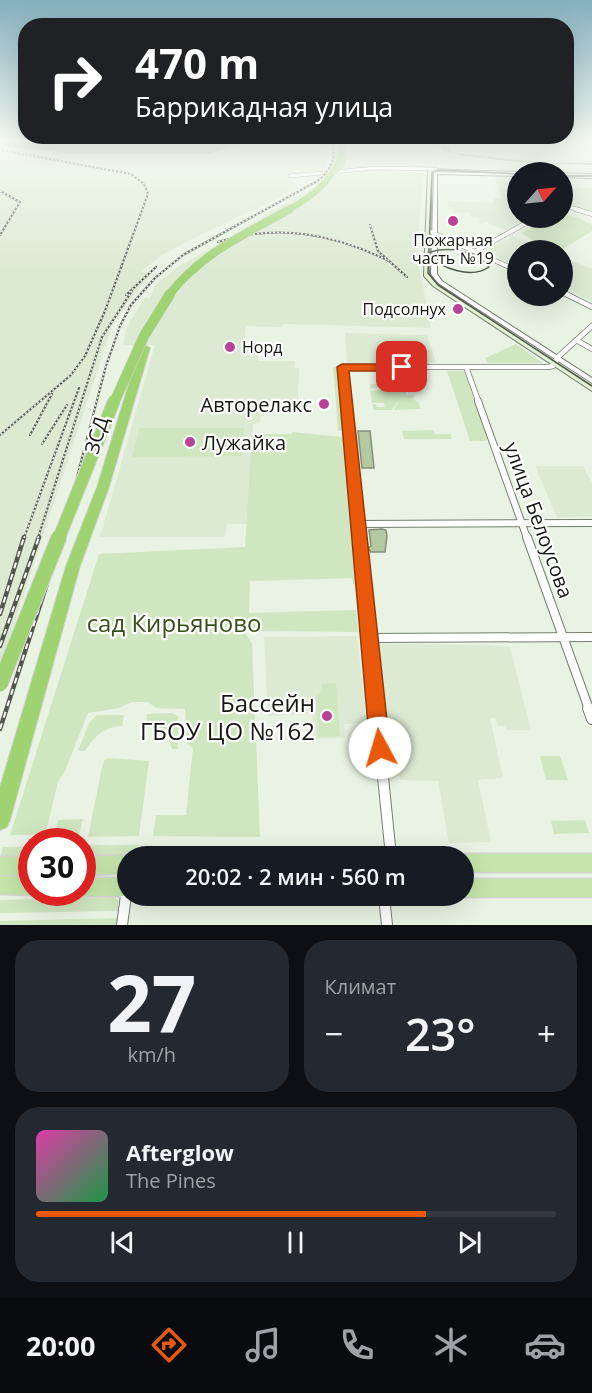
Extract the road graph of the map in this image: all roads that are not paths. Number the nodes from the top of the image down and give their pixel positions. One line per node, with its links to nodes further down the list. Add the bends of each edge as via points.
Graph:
1 (322, 185): 25 (highway, ЗСД, bridge, via 211,254 182,280 160,308 116,399)
2 (327, 185): 27 (highway, ЗСД, bridge, via 207,261 176,293 155,327 73,566)
3 (433, 185): 7 (main road)
4 (573, 208): 5 (street)
5 (592, 214)
6 (517, 228): 8 (street)
7 (430, 232): 8 (street); 15 (main road, via 425,267 428,279)
8 (476, 251): 9 (street)
9 (507, 266)
10 (573, 298): 11 (street)
11 (592, 307)
12 (592, 326): 13 (street)
13 (576, 340): 14 (street); 15 (street)
14 (592, 349)
15 (556, 361): 16 (street, via 545,367); 17 (street); 18 (main road)
16 (466, 368): 19 (street, улица Белоусова); 21 (street, via 342,367)
17 (592, 381)
18 (592, 388)
19 (523, 523): 20 (street); 21 (street); 22 (street, улица Белоусова)
20 (592, 523)
21 (358, 524): 24 (street)
22 (563, 636): 23 (street); 24 (street); 26 (street, улица Белоусова)
23 (592, 637)
24 (369, 638): 28 (street)
25 (0, 684)
26 (592, 719)
27 (0, 820)
28 (390, 846)
29 (474, 863): 30 (main road)
30 (592, 863)
31 (117, 864): 32 (main road)
32 (96, 865)
33 (0, 866): 34 (main road)
34 (18, 866)
35 (0, 885): 36 (main road)
36 (18, 886)
37 (96, 886): 38 (main road)
38 (117, 887)
39 (474, 888): 40 (main road)
40 (592, 888)
41 (124, 906): 43 (street)
42 (385, 906): 44 (street)
43 (122, 925)
44 (387, 925)

